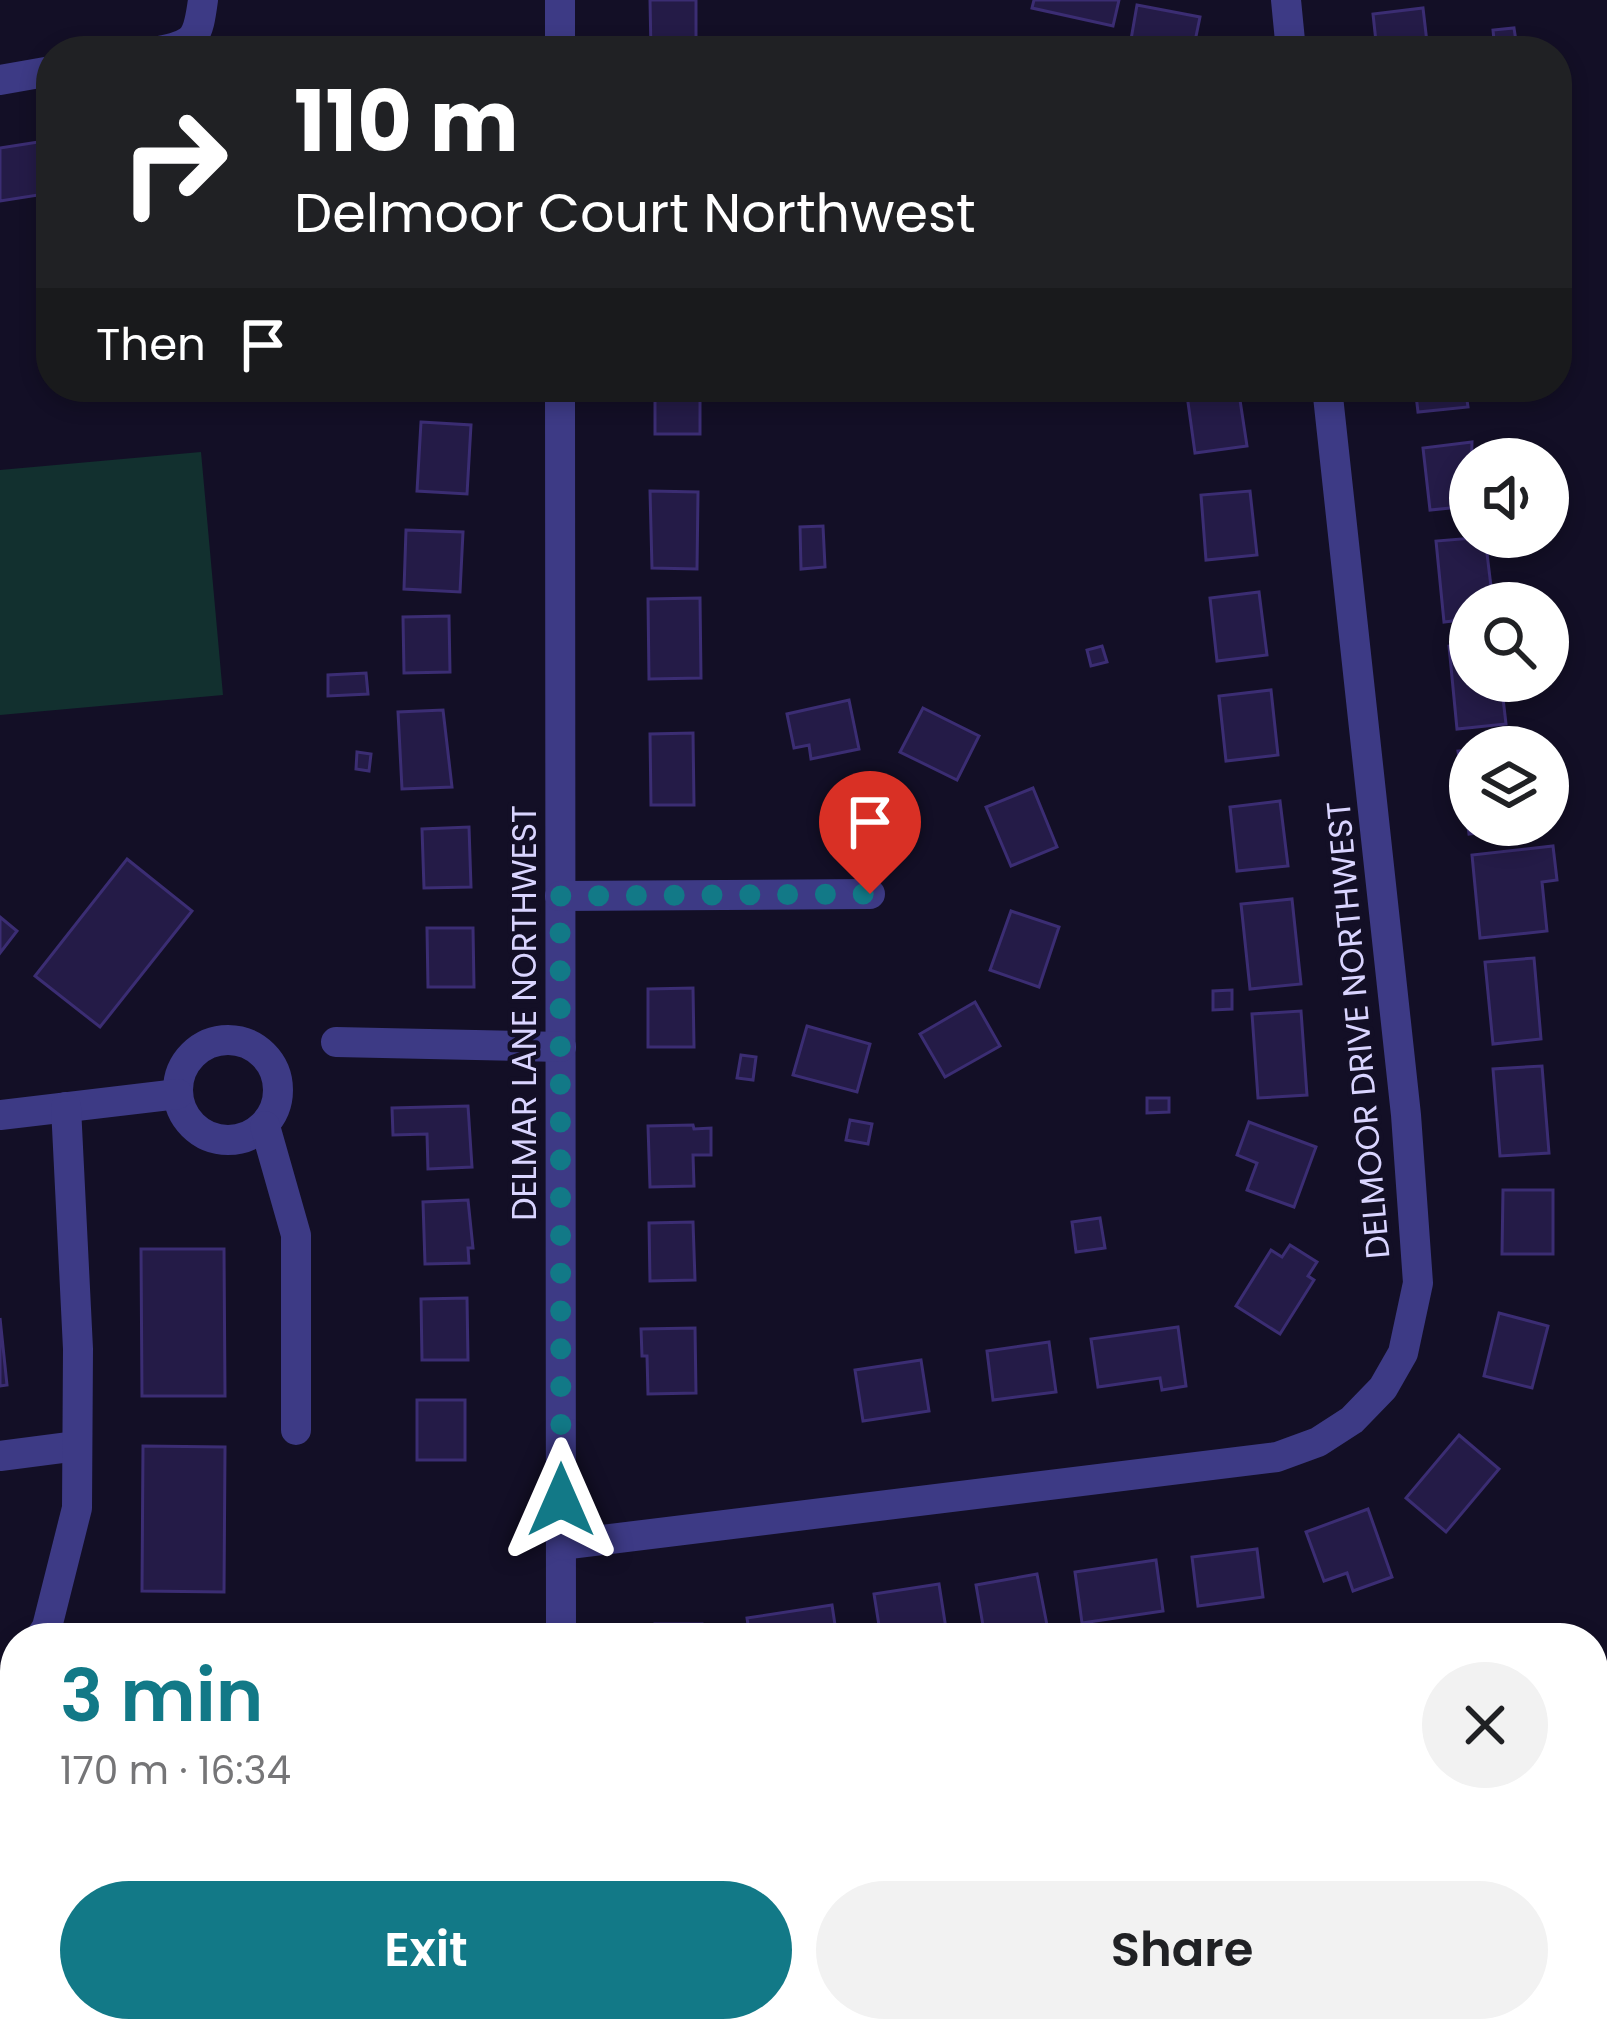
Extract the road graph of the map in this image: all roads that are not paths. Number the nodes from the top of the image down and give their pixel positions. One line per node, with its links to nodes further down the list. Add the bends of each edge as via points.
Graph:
1 (203, 0): 4 (street)
2 (560, 0): 5 (street)
3 (1286, 0): 6 (street)
4 (195, 36)
5 (560, 36)
6 (1290, 36)
7 (36, 73): 8 (street)
8 (0, 80)
9 (560, 402): 12 (street, DELMAR LANE NORTHWEST)
10 (1330, 402): 22 (street, DELMOOR DRIVE NORTHWEST, via 1418,1283 1402,1353 1382,1388 1352,1420 1277,1457)
11 (870, 894): 12 (street)
12 (560, 896): 14 (street, DELMAR LANE NORTHWEST)
13 (336, 1042): 14 (street)
14 (561, 1047): 22 (street, DELMAR LANE NORTHWEST)
15 (178, 1094): 16 (street); 18 (street, via 191,1124 218,1139); 18 (street, via 195,1051 242,1040 278,1077)
16 (66, 1107): 17 (street); 20 (street)
17 (0, 1115)
18 (265, 1126): 19 (street, via 296,1235)
19 (296, 1430)
20 (77, 1446): 21 (street); 23 (street, via 77,1508)
21 (0, 1456)
22 (561, 1545): 24 (street, DELMAR LANE NORTHWEST)
23 (48, 1623)
24 (561, 1623)

